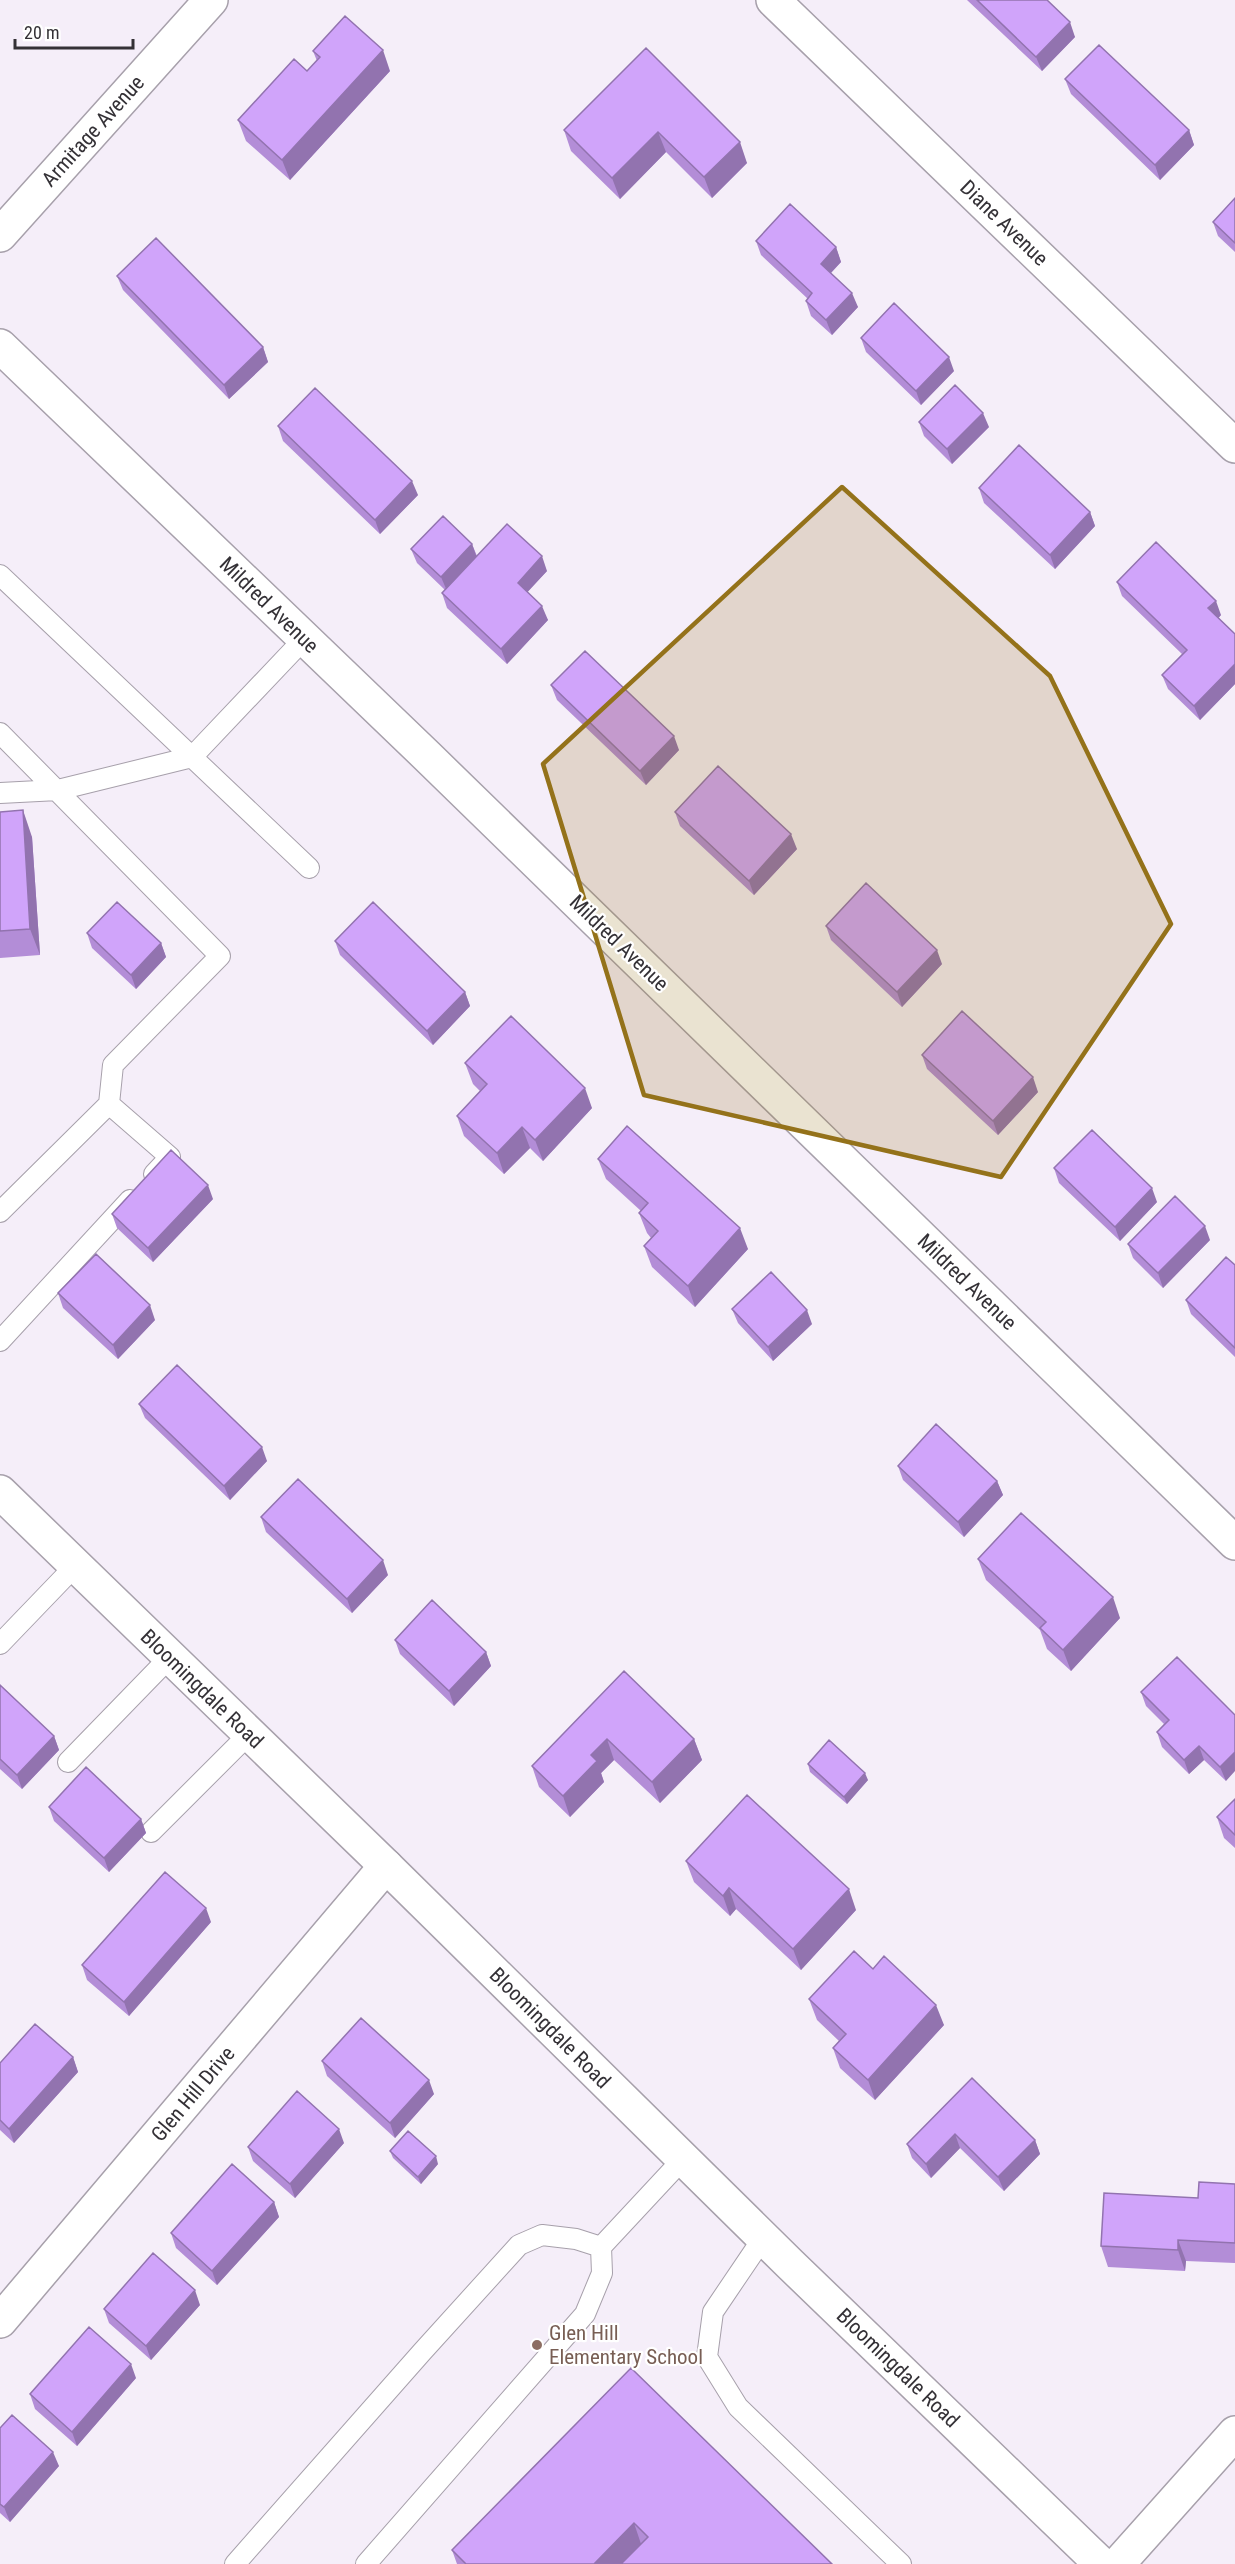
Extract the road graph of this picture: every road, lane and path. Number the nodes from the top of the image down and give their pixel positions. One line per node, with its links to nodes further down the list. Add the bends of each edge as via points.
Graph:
1 (211, 0): 3 (street, Armitage Avenue)
2 (773, 0): 5 (street, Diane Avenue)
3 (0, 235)
4 (0, 346): 7 (street, Mildred Avenue)
5 (1235, 446)
6 (0, 575): 9 (lane)
7 (304, 639): 9 (lane); 17 (street, Mildred Avenue)
8 (0, 733): 10 (lane)
9 (192, 757): 10 (lane); 12 (lane)
10 (58, 790): 11 (lane); 13 (lane, via 220,956 113,1065)
11 (0, 793)
12 (309, 868)
13 (109, 1104): 14 (lane); 15 (lane, via 170,1157)
14 (0, 1212)
15 (0, 1341)
16 (0, 1492): 18 (street, Bloomingdale Road)
17 (1235, 1543)
18 (75, 1566): 19 (lane); 20 (street, Bloomingdale Road)
19 (0, 1644)
20 (169, 1658): 21 (street, Bloomingdale Road); 22 (lane)
21 (249, 1734): 23 (lane); 24 (street, Bloomingdale Road)
22 (68, 1762)
23 (151, 1832)
24 (386, 1866): 25 (street, Bloomingdale Road); 28 (street, Glen Hill Drive)
25 (683, 2160): 26 (street, Bloomingdale Road); 27 (lane)
26 (764, 2238): 32 (lane, via 713,2312 706,2357 738,2407); 33 (street, Bloomingdale Road)
27 (601, 2247): 30 (lane, via 542,2235 519,2246); 31 (lane, via 602,2273 585,2314)
28 (2, 2314)
29 (1235, 2433): 34 (street)
30 (235, 2564)
31 (366, 2564)
32 (901, 2564)
33 (1101, 2564)
34 (1118, 2564)

